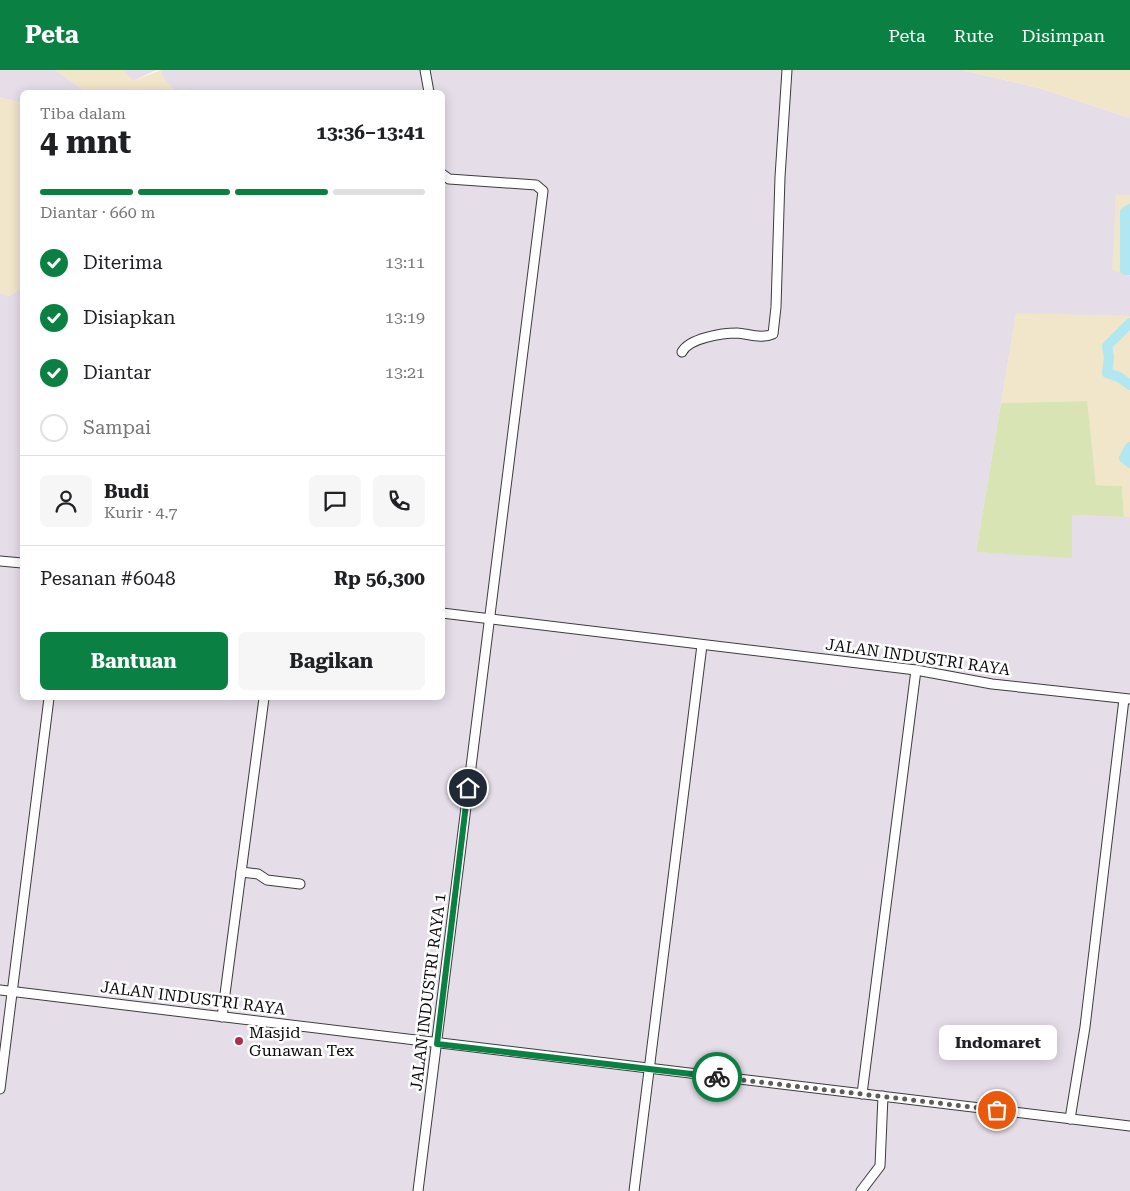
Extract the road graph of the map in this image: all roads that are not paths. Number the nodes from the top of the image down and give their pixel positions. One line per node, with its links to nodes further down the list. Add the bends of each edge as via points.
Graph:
1 (425, 70): 3 (street)
2 (786, 70): 5 (street, via 773,334 727,334 691,344)
3 (428, 90)
4 (445, 176): 9 (street, JALAN INDUSTRI RAYA 1, via 536,185 543,191)
5 (682, 352)
6 (0, 560): 7 (street)
7 (20, 563)
8 (445, 613): 9 (street, JALAN INDUSTRI RAYA)
9 (490, 618): 10 (street, JALAN INDUSTRI RAYA); 20 (street, JALAN INDUSTRI RAYA 1)
10 (702, 645): 11 (street, JALAN INDUSTRI RAYA); 21 (street)
11 (916, 670): 12 (street, JALAN INDUSTRI RAYA, via 992,684); 23 (street)
12 (1127, 699): 25 (street, via 1085,1028)
13 (49, 700): 18 (street)
14 (264, 700): 15 (street)
15 (241, 872): 16 (street, via 258,874 267,880); 19 (street)
16 (300, 884)
17 (0, 990): 18 (street, JALAN INDUSTRI RAYA)
18 (12, 992): 19 (street, JALAN INDUSTRI RAYA); 22 (street)
19 (222, 1017): 20 (street, JALAN INDUSTRI RAYA)
20 (437, 1044): 21 (street, JALAN INDUSTRI RAYA); 27 (street, JALAN INDUSTRI RAYA 1)
21 (650, 1069): 23 (street, JALAN INDUSTRI RAYA); 28 (street)
22 (0, 1089)
23 (862, 1094): 24 (street, JALAN INDUSTRI RAYA)
24 (883, 1096): 25 (street, JALAN INDUSTRI RAYA); 29 (street, via 880,1166)
25 (1070, 1119): 26 (street, JALAN INDUSTRI RAYA)
26 (1130, 1126)
27 (418, 1191)
28 (634, 1191)
29 (861, 1191)

